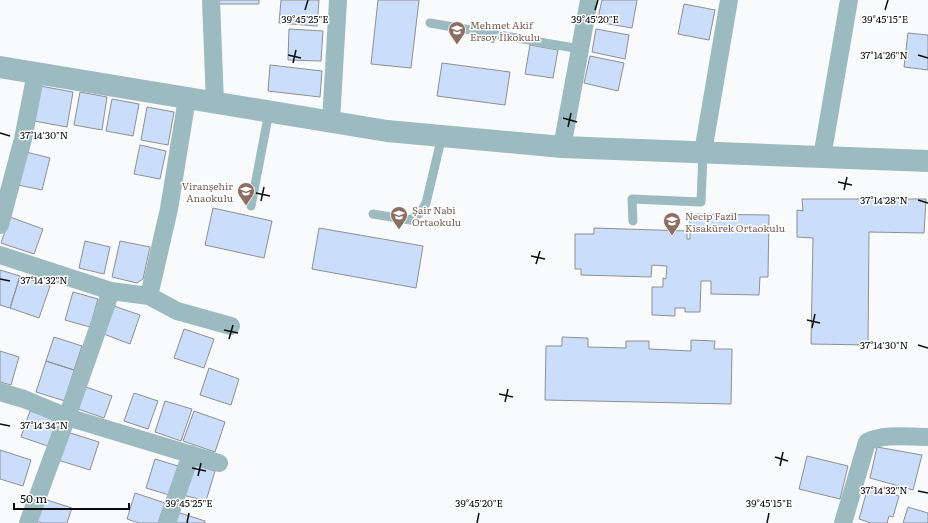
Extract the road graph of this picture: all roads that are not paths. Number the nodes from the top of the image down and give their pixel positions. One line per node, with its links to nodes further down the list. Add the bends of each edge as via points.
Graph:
1 (210, 0): 11 (street)
2 (338, 0): 13 (street)
3 (589, 0): 7 (street)
4 (729, 0): 16 (street)
5 (849, 0): 17 (street)
6 (430, 23): 7 (lane)
7 (580, 49): 15 (street)
8 (0, 67): 9 (street)
9 (36, 73): 10 (street); 22 (street, via 23,139)
10 (187, 98): 11 (street); 25 (street, via 169,209)
11 (215, 102): 12 (street)
12 (269, 112): 13 (street); 19 (lane)
13 (331, 122): 14 (street)
14 (442, 136): 15 (street); 20 (lane, via 426,203 421,212 410,220)
15 (562, 147): 16 (street)
16 (703, 152): 17 (street); 21 (lane, via 701,202 632,199)
17 (822, 157): 18 (street)
18 (928, 159)
19 (251, 206)
20 (373, 214)
21 (633, 222)
22 (0, 224)
23 (0, 255): 24 (street)
24 (112, 291): 25 (street); 28 (street)
25 (149, 296): 26 (street, via 177,312)
26 (231, 326)
27 (0, 392): 28 (street)
28 (67, 417): 30 (street); 32 (street)
29 (928, 438): 34 (street, via 883,437 867,442)
30 (191, 454): 31 (street); 33 (street)
31 (219, 463)
32 (28, 523)
33 (167, 523)
34 (843, 523)

